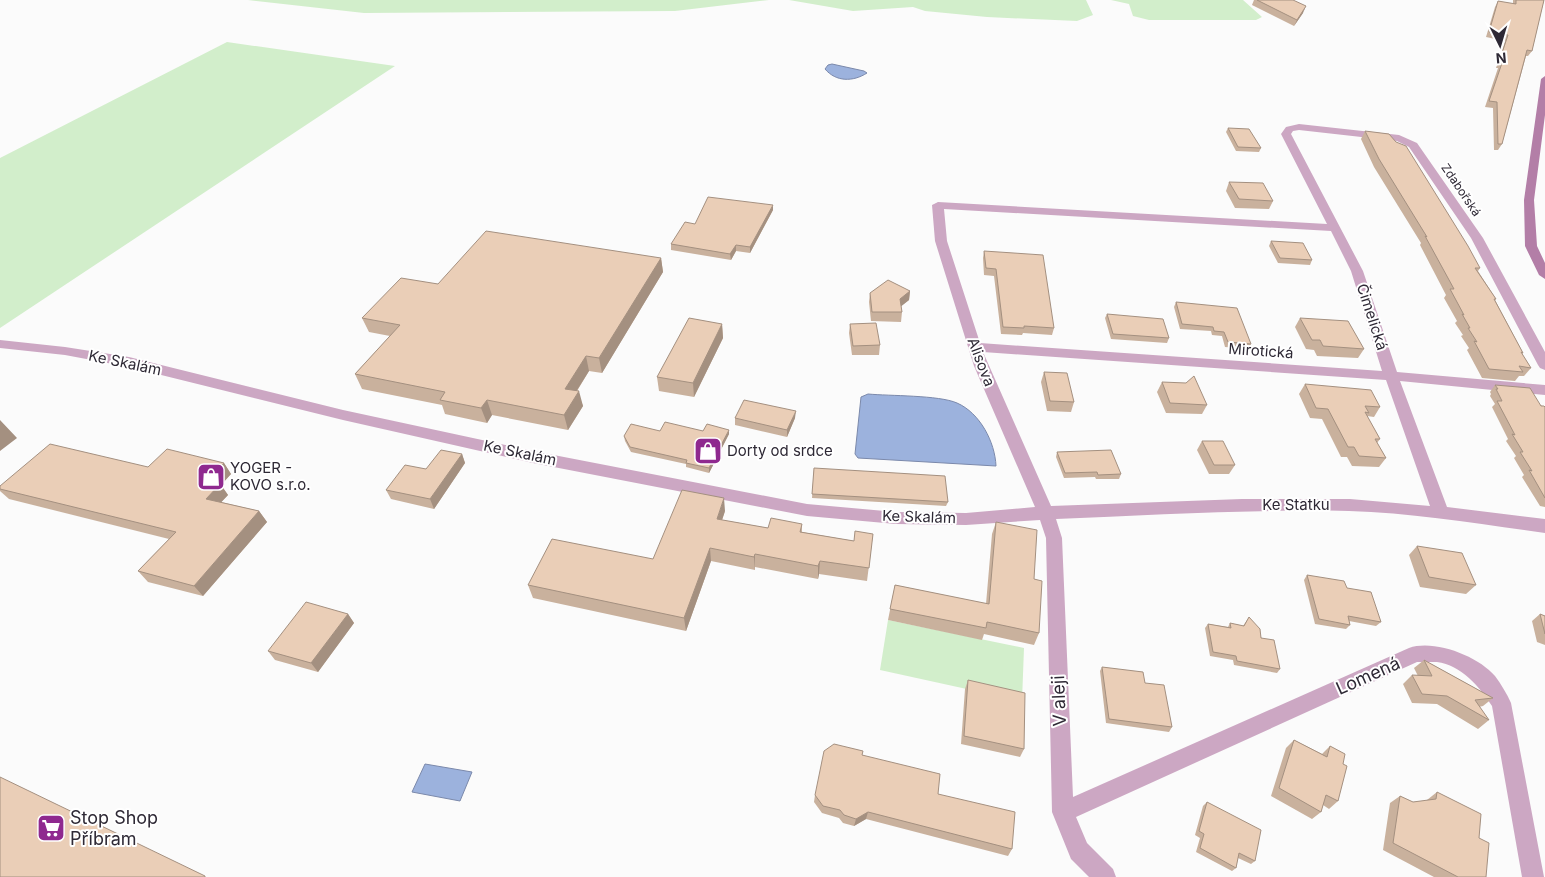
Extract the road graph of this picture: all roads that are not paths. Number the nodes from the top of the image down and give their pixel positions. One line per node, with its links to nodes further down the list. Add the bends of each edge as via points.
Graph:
1 (1545, 79): 4 (street, via 1529,200 1531,246)
2 (1288, 129): 3 (street, Čimelická, via 1286,134); 7 (street, Zdabořská, via 1299,127 1399,138 1413,145 1477,238)
3 (1334, 228): 6 (street, Alisova, via 938,205 941,241); 8 (street, Čimelická, via 1357,271)
4 (1545, 275)
5 (0, 344): 10 (street, Ke Skalám, via 129,362 532,457 788,507 896,518 966,519)
6 (975, 347): 8 (street, Mirotická); 10 (street, Alisova)
7 (1545, 365)
8 (1390, 376): 9 (street, Mirotická); 11 (street, Čimelická)
9 (1545, 390)
10 (1046, 513): 11 (street, Ke Statku, via 1242,505 1350,505); 13 (street, V aleji, via 1054,538)
11 (1440, 513): 12 (street, Ke Statku)
12 (1545, 526)
13 (1063, 812): 14 (street, V aleji, via 1079,851); 15 (street, Lomená, via 1416,654 1440,654 1465,665 1487,681 1501,703)
14 (1105, 877)
15 (1533, 877)

